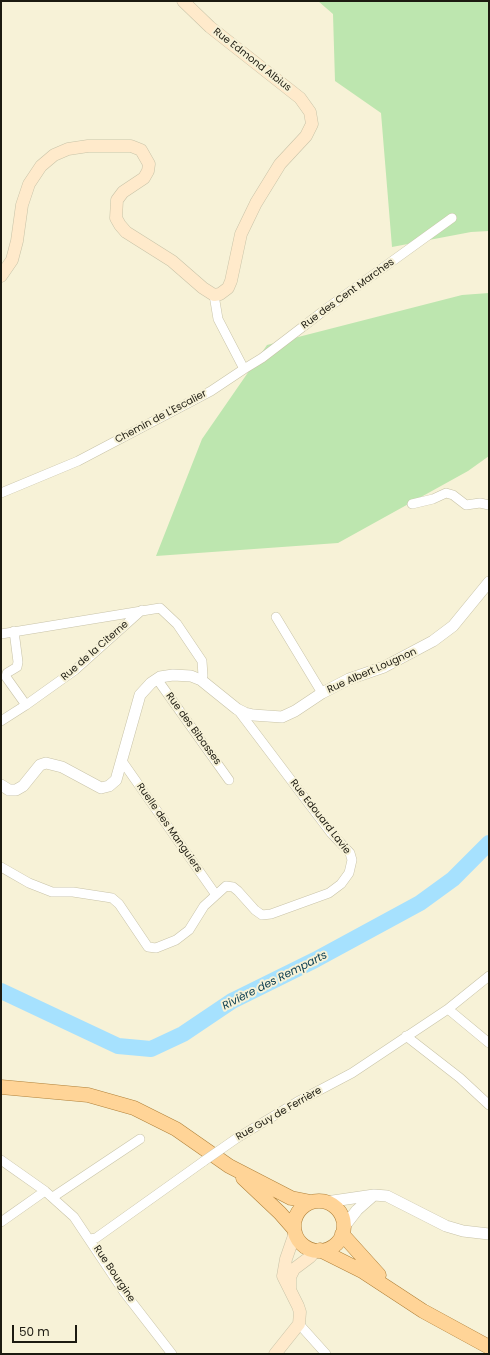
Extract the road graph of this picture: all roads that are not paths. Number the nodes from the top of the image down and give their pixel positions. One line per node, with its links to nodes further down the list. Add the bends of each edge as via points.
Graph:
1 (183, 1): 4 (main road, Rue Edmond Albius, via 210,27 300,98 310,112 312,124 306,136 280,164 256,204 241,234 228,288)
2 (452, 218): 5 (street, Rue des Cent Marches)
3 (1, 276): 4 (main road, via 12,260 22,205 29,184 41,166 68,148 131,146 141,150 147,157 148,171 144,178 123,192 117,200 116,218 126,232 172,261)
4 (214, 295): 5 (street, via 218,318)
5 (244, 369): 6 (street, Chemin de L'Escalier, via 211,391 78,461)
6 (1, 493)
7 (412, 504): 8 (street, via 446,493 466,505)
8 (489, 505)
9 (489, 582): 16 (street, Rue Albert Lougnon, via 453,626 433,641 384,667 349,679)
10 (143, 610): 12 (street, Rue de la Citerne); 15 (street, Rue de la Citerne, via 160,608 177,624 202,662); 17 (street, Rue de la Citerne, via 75,670)
11 (276, 617): 16 (street, Rue Albert Lougnon)
12 (14, 631): 13 (street, Rue de la Citerne); 17 (street, via 18,662 17,667 7,673 6,677)
13 (1, 634)
14 (157, 679): 15 (street, Rue Albert Lougnon, via 173,675 191,676); 20 (street, via 140,695); 21 (street, Rue des Bibasses)
15 (201, 680): 18 (street, Rue Albert Lougnon)
16 (322, 693): 18 (street, Rue Albert Lougnon, via 282,717 254,716)
17 (26, 705): 19 (street, Rue de la Citerne)
18 (237, 709): 24 (street, Rue Edouard Lavie, via 331,833 346,848 352,860 349,873 341,884 329,893 271,914 258,913 233,887 226,886)
19 (1, 721)
20 (122, 761): 22 (street, via 116,780 102,788 52,763 40,765 23,786 16,790 9,790); 24 (street, Ruelle des Manguiers)
21 (229, 780)
22 (1, 785)
23 (1, 867): 24 (street, Rue Edouard Lavie, via 29,883 52,892 73,892 112,898 148,947 153,948 185,934 204,906)
24 (216, 895)
25 (489, 976): 26 (street, Rue Guy de Ferrière)
26 (448, 1009): 27 (street, Rue Guy de Ferrière); 28 (street)
27 (406, 1036): 30 (street, via 460,1078); 43 (street, Rue Guy de Ferrière, bridge, via 352,1073 237,1138 96,1238)
28 (489, 1043)
29 (1, 1087): 33 (main road, via 68,1092 114,1101 176,1129)
30 (489, 1106)
31 (140, 1139): 36 (street)
32 (1, 1160): 34 (street, Rue Bourgine)
33 (229, 1166): 37 (main road, via 292,1198); 40 (main road, via 280,1213)
34 (45, 1191): 36 (street, Rue Bourgine); 39 (street)
35 (374, 1195): 38 (street); 41 (street, via 357,1210); 42 (street, via 394,1199 446,1226)
36 (53, 1197): 43 (street, Rue Bourgine, via 74,1217)
37 (311, 1202): 38 (main road); 40 (main road, via 302,1207 296,1215)
38 (326, 1202): 41 (main road, via 339,1212 343,1220)
39 (1, 1222)
40 (294, 1231): 44 (main road, via 303,1245); 45 (main road, via 283,1276)
41 (343, 1231): 44 (main road, via 333,1246); 46 (main road, via 365,1261)
42 (489, 1234)
43 (90, 1239): 49 (street, Rue Bourgine, via 124,1292)
44 (318, 1250): 45 (main road, via 294,1269 290,1277); 46 (main road, via 362,1271)
45 (290, 1290): 47 (main road, via 300,1312)
46 (399, 1295): 48 (main road, via 451,1328)
47 (299, 1324): 50 (main road); 51 (street)
48 (489, 1347)
49 (172, 1354)
50 (275, 1354)
51 (326, 1354)

